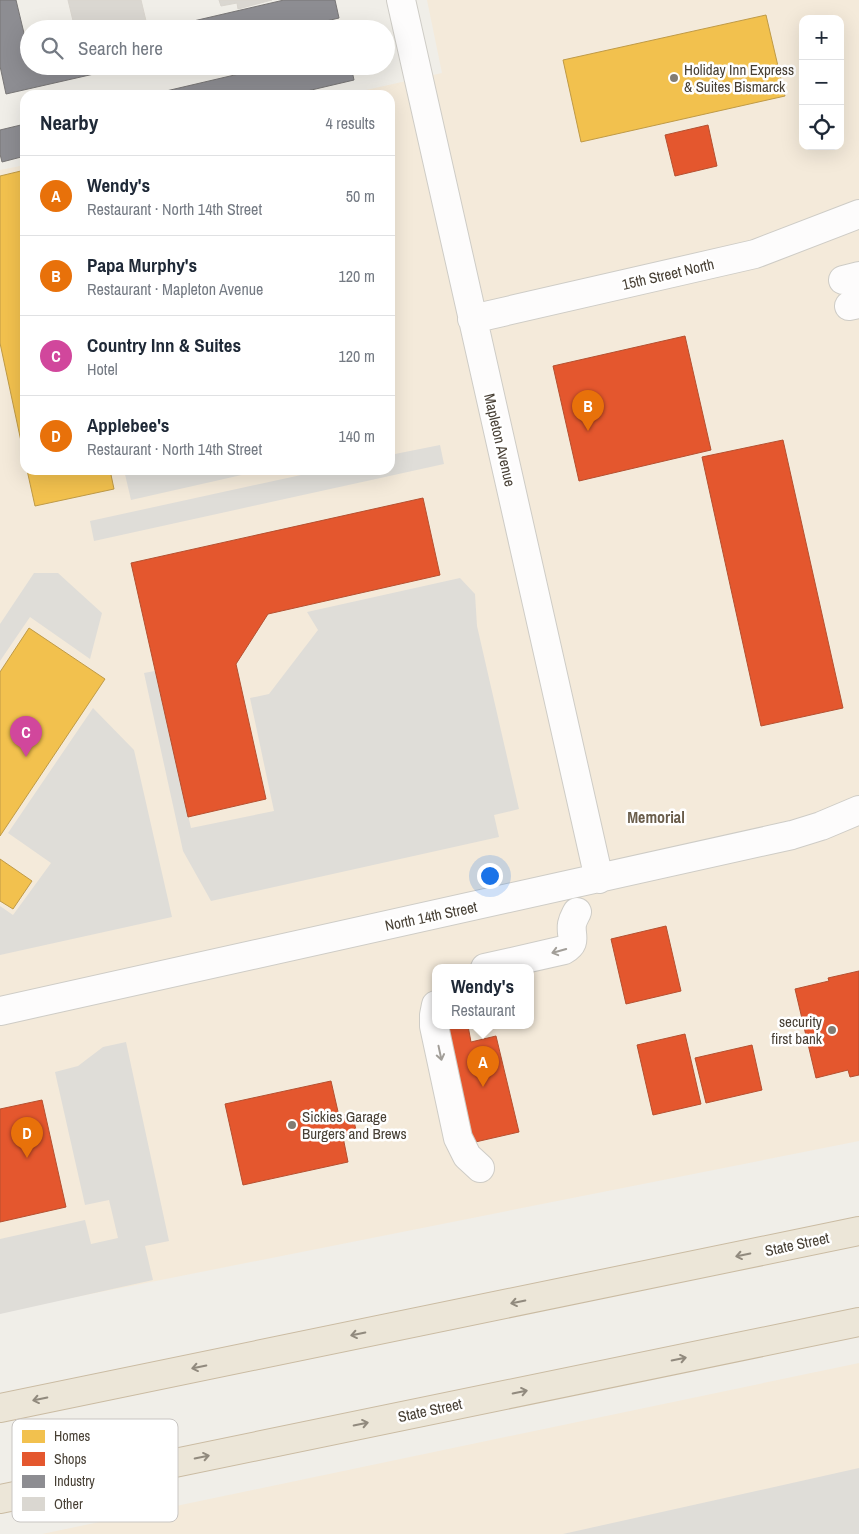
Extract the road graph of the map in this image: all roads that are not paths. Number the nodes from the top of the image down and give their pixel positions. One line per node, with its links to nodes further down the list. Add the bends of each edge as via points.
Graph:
1 (401, 0): 3 (street, Mapleton Avenue)
2 (859, 214): 3 (street, 15th Street North, via 755,254)
3 (472, 319): 5 (street, Mapleton Avenue)
4 (859, 810): 5 (street, North 14th Street, via 792,835)
5 (599, 879): 8 (street, North 14th Street)
6 (577, 912): 7 (street, one-way to 7, via 572,924 573,942 569,947)
7 (503, 964)
8 (0, 1011)
9 (435, 1029): 10 (street, one-way to 10, via 458,1138 467,1156)
10 (480, 1168)
11 (859, 1231): 13 (highway, State Street, one-way to 13)
12 (859, 1322): 14 (highway, State Street, one-way to 12)
13 (0, 1408)
14 (178, 1462)

